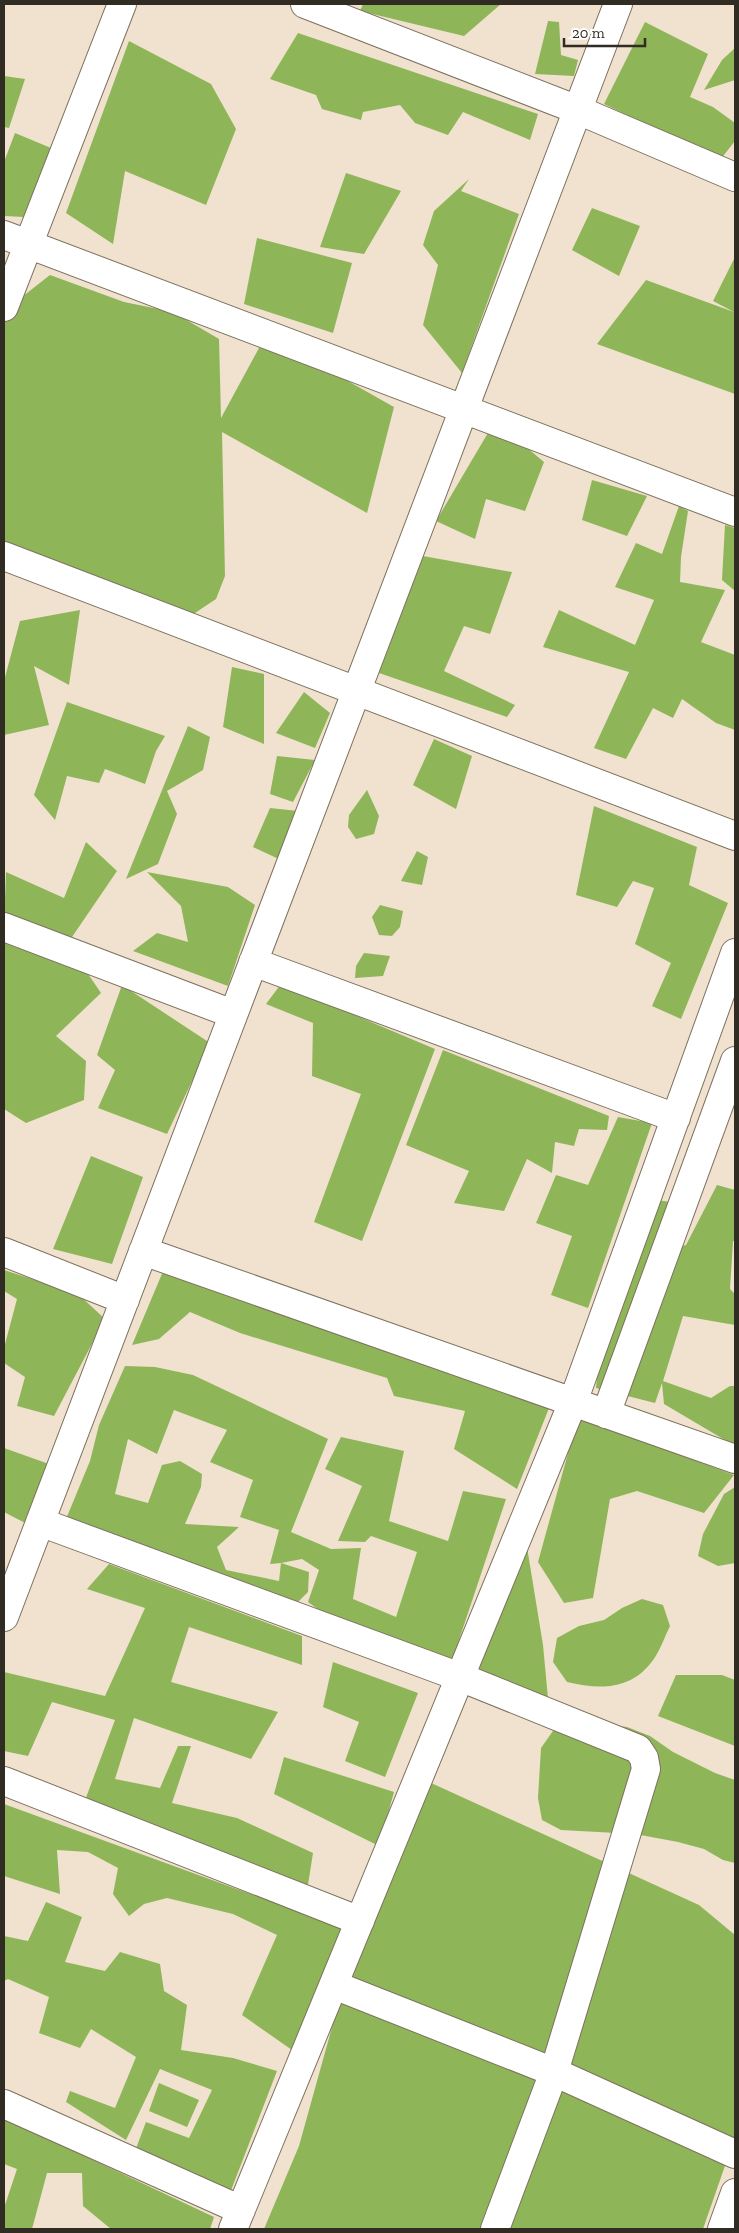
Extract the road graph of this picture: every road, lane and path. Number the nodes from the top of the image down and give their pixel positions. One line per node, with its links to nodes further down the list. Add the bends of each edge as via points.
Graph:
1 (122, 4): 6 (street)
2 (305, 4): 4 (street)
3 (618, 4): 4 (street)
4 (578, 110): 5 (street); 8 (street)
5 (735, 177)
6 (16, 240): 7 (street); 8 (street)
7 (4, 307)
8 (464, 410): 9 (street); 11 (street)
9 (735, 512)
10 (4, 556): 11 (street)
11 (356, 691): 12 (street); 15 (street)
12 (735, 836)
13 (4, 927): 16 (street)
14 (735, 953): 18 (street)
15 (253, 962): 16 (street); 18 (street)
16 (233, 1014): 19 (street)
17 (735, 1061): 23 (street)
18 (676, 1118): 22 (street)
19 (143, 1251): 21 (street); 22 (street)
20 (4, 1252): 21 (street)
21 (125, 1300): 25 (street)
22 (574, 1402): 23 (street); 27 (street)
23 (606, 1414): 24 (street)
24 (735, 1459)
25 (40, 1522): 26 (street); 27 (street)
26 (5, 1608)
27 (460, 1677): 29 (street); 31 (street, via 638,1749 644,1758 646,1769)
28 (4, 1781): 29 (street)
29 (360, 1921): 30 (street)
30 (334, 1985): 31 (street); 35 (street)
31 (554, 2072): 33 (street); 36 (street)
32 (4, 2104): 35 (street)
33 (735, 2154)
34 (735, 2193): 37 (street)
35 (237, 2220)
36 (495, 2229)
37 (722, 2229)

